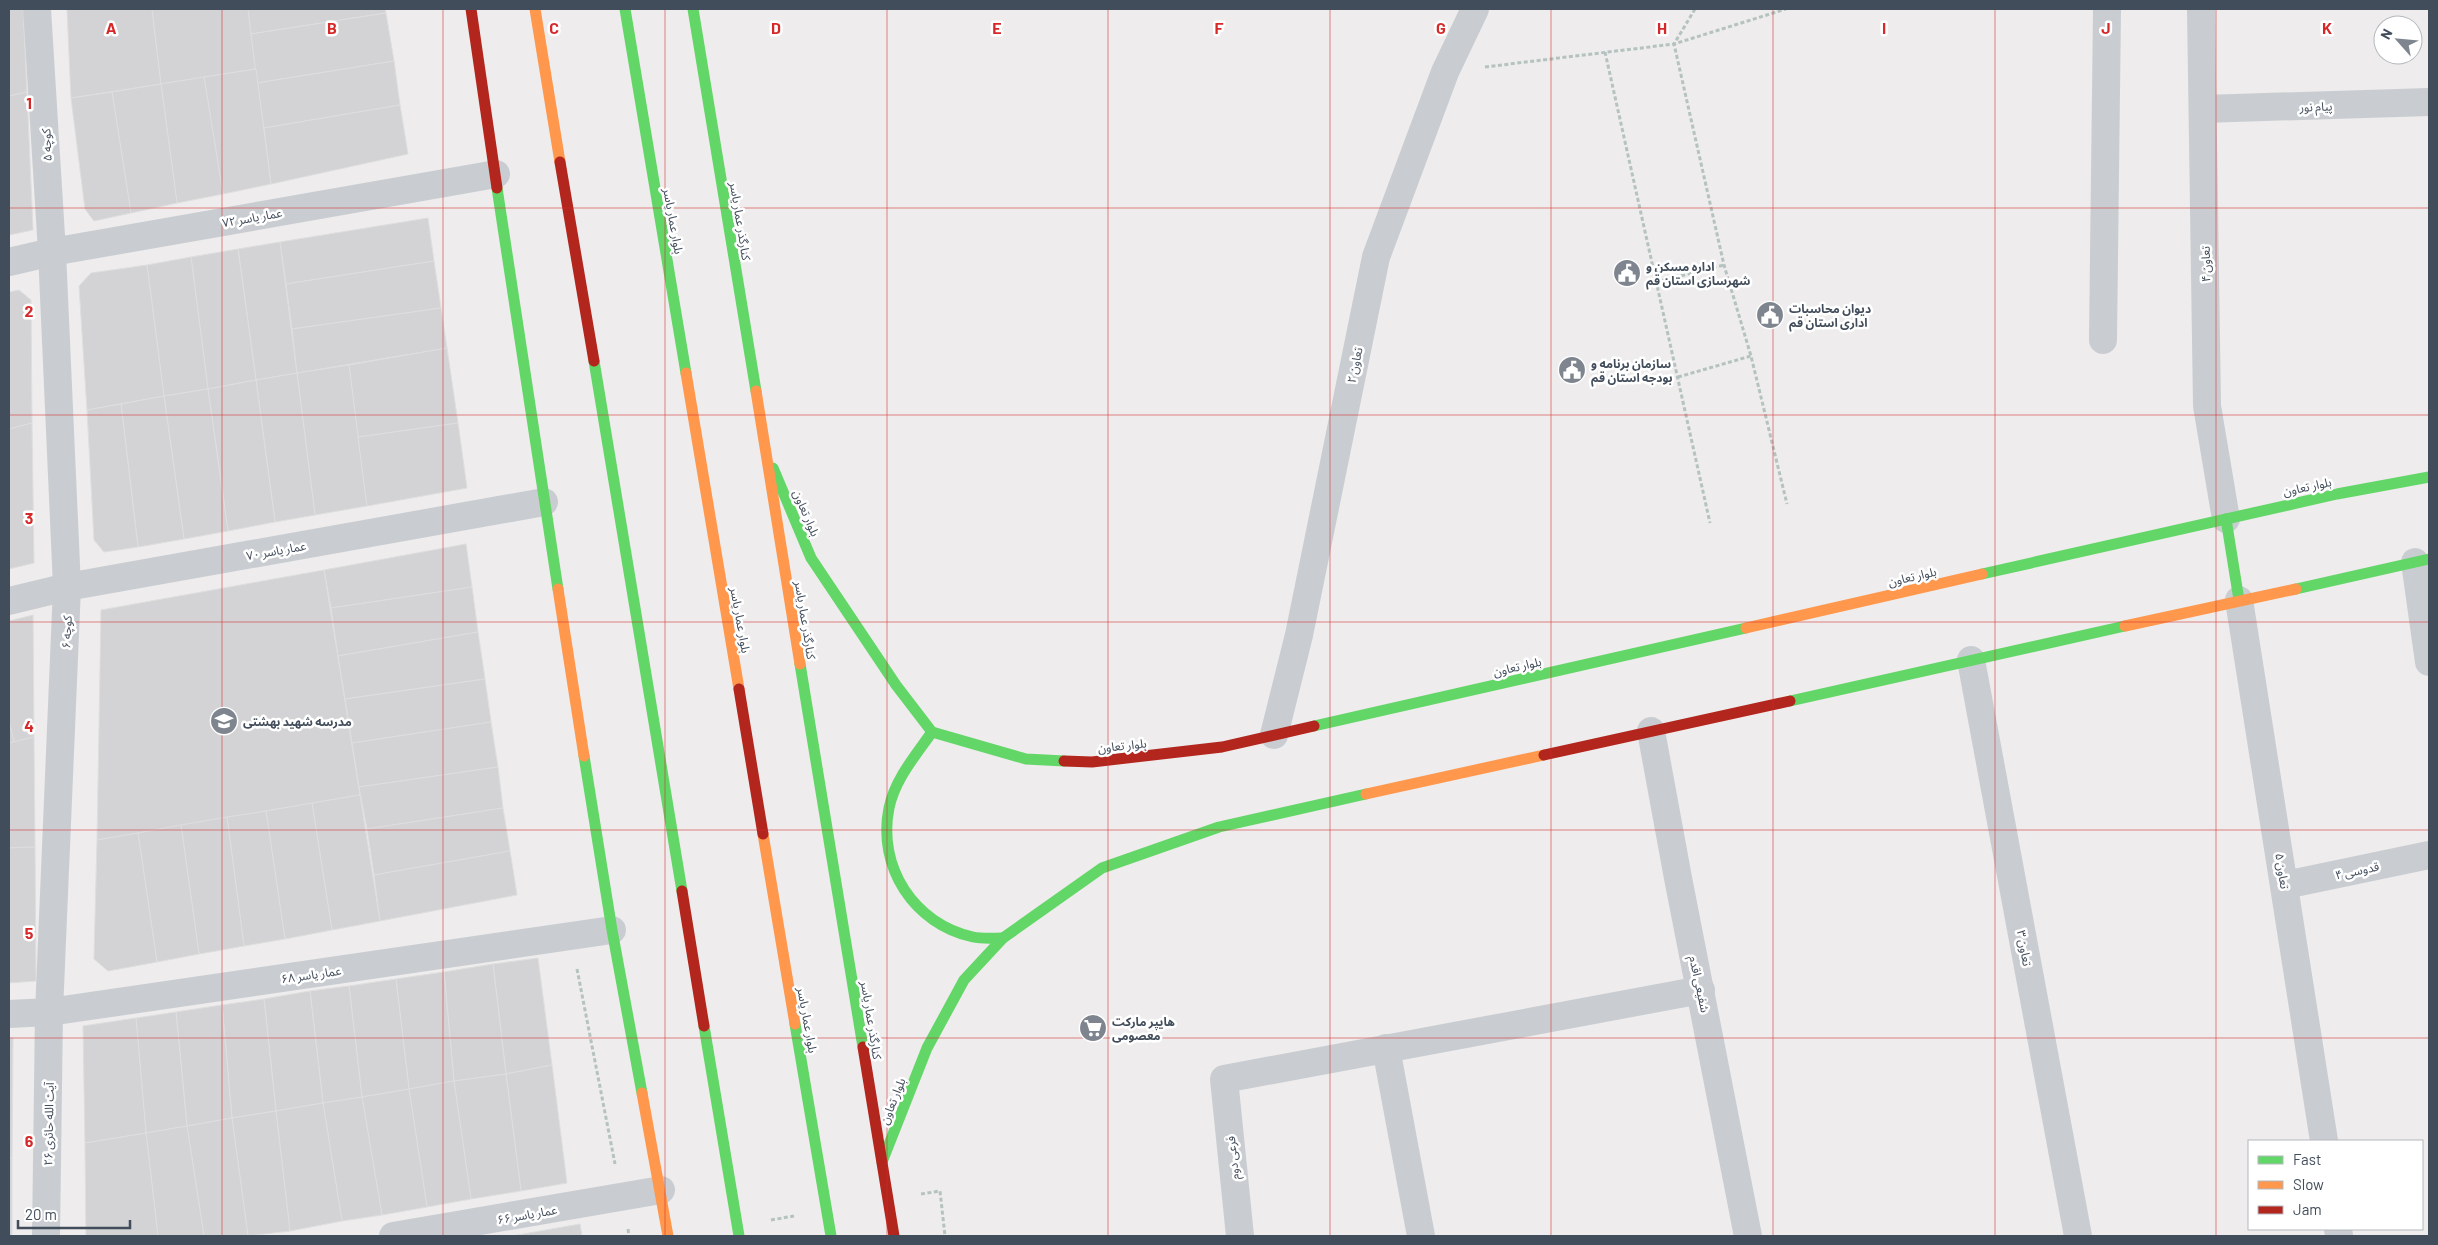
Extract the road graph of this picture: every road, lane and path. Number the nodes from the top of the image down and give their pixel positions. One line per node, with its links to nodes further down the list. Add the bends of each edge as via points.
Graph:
1 (38, 9): 17 (street, کوچه ۵)
2 (471, 9): 16 (main road)
3 (535, 9): 57 (main road)
4 (625, 9): 58 (main road, بلوار عمار یاسر)
5 (693, 9): 24 (main road, کنارگذر عمار یاسر)
6 (1475, 9): 13 (street, تعاون ۲)
7 (1694, 9): 11 (path)
8 (1786, 9): 11 (path)
9 (2107, 9): 21 (street)
10 (2201, 9): 15 (street, تعاون ۴)
11 (1674, 44): 12 (path); 19 (path)
12 (1605, 52): 13 (path); 20 (path)
13 (1445, 72): 38 (street, تعاون ۲, via 1376,256 1299,635)
14 (2429, 102): 15 (street, پیام نور)
15 (2203, 110): 28 (street, تعاون ۴, via 2207,406)
16 (496, 174): 17 (street, عمار یاسر ۷۲); 26 (main road)
17 (52, 252): 18 (street, عمار یاسر ۷۲); 31 (street, کوچه ۶)
18 (9, 262)
19 (1724, 265): 20 (path); 22 (path)
20 (1656, 282): 23 (path)
21 (2103, 340)
22 (1751, 356): 23 (path); 27 (path)
23 (1678, 377): 29 (path)
24 (764, 448): 37 (main road, بلوار تعاون, via 811,558 896,685); 49 (main road, کنارگذر عمار یاسر)
25 (2429, 477): 28 (main road, بلوار تعاون)
26 (544, 502): 31 (street, عمار یاسر ۷۰); 41 (main road)
27 (1787, 504)
28 (2226, 518): 33 (main road); 38 (main road, بلوار تعاون)
29 (1710, 523)
30 (2422, 560): 33 (main road, بلوار تعاون); 35 (street)
31 (68, 587): 32 (street, عمار یاسر ۷۰); 45 (street, کوچه ۶)
32 (9, 600)
33 (2239, 600): 34 (main road, بلوار تعاون); 40 (street, تعاون ۵)
34 (1971, 660): 36 (main road, بلوار تعاون); 64 (street, تعاون ۳)
35 (2429, 662)
36 (1651, 731): 43 (main road, بلوار تعاون, via 1219,827 1102,868); 44 (street, شفیعی اقدم)
37 (932, 732): 38 (main road, بلوار تعاون, via 1026,759 1092,762 1222,747); 43 (main road, via 900,779 889,806 886,836 890,864 902,891 921,913 946,928 974,938)
38 (1274, 735)
39 (2429, 855): 40 (street, قدوسی ۴)
40 (2285, 885): 48 (street, تعاون ۵)
41 (612, 930): 42 (street, عمار یاسر ۶۸); 50 (main road)
42 (571, 936): 45 (street, عمار یاسر ۶۸); 52 (path)
43 (1003, 938): 49 (main road, بلوار تعاون, via 959,988 927,1048)
44 (1701, 990): 47 (street); 63 (street, شفیعی اقدم)
45 (49, 1012): 46 (street, عمار یاسر ۶۸); 53 (street, آیت الله حائری ۲۶)
46 (9, 1014)
47 (1386, 1048): 61 (street, فرعی دوم, via 1224,1079); 62 (street)
48 (2324, 1140)
49 (882, 1162): 59 (main road, کنارگذر عمار یاسر)
50 (660, 1190): 52 (street, عمار یاسر ۶۶); 56 (main road)
51 (940, 1191): 60 (path)
52 (622, 1197): 54 (street, عمار یاسر ۶۶); 55 (path)
53 (46, 1236)
54 (393, 1236)
55 (629, 1236)
56 (668, 1236)
57 (739, 1236)
58 (831, 1236)
59 (894, 1236)
60 (945, 1236)
61 (1240, 1236)
62 (1421, 1236)
63 (1748, 1236)
64 (2078, 1236)

